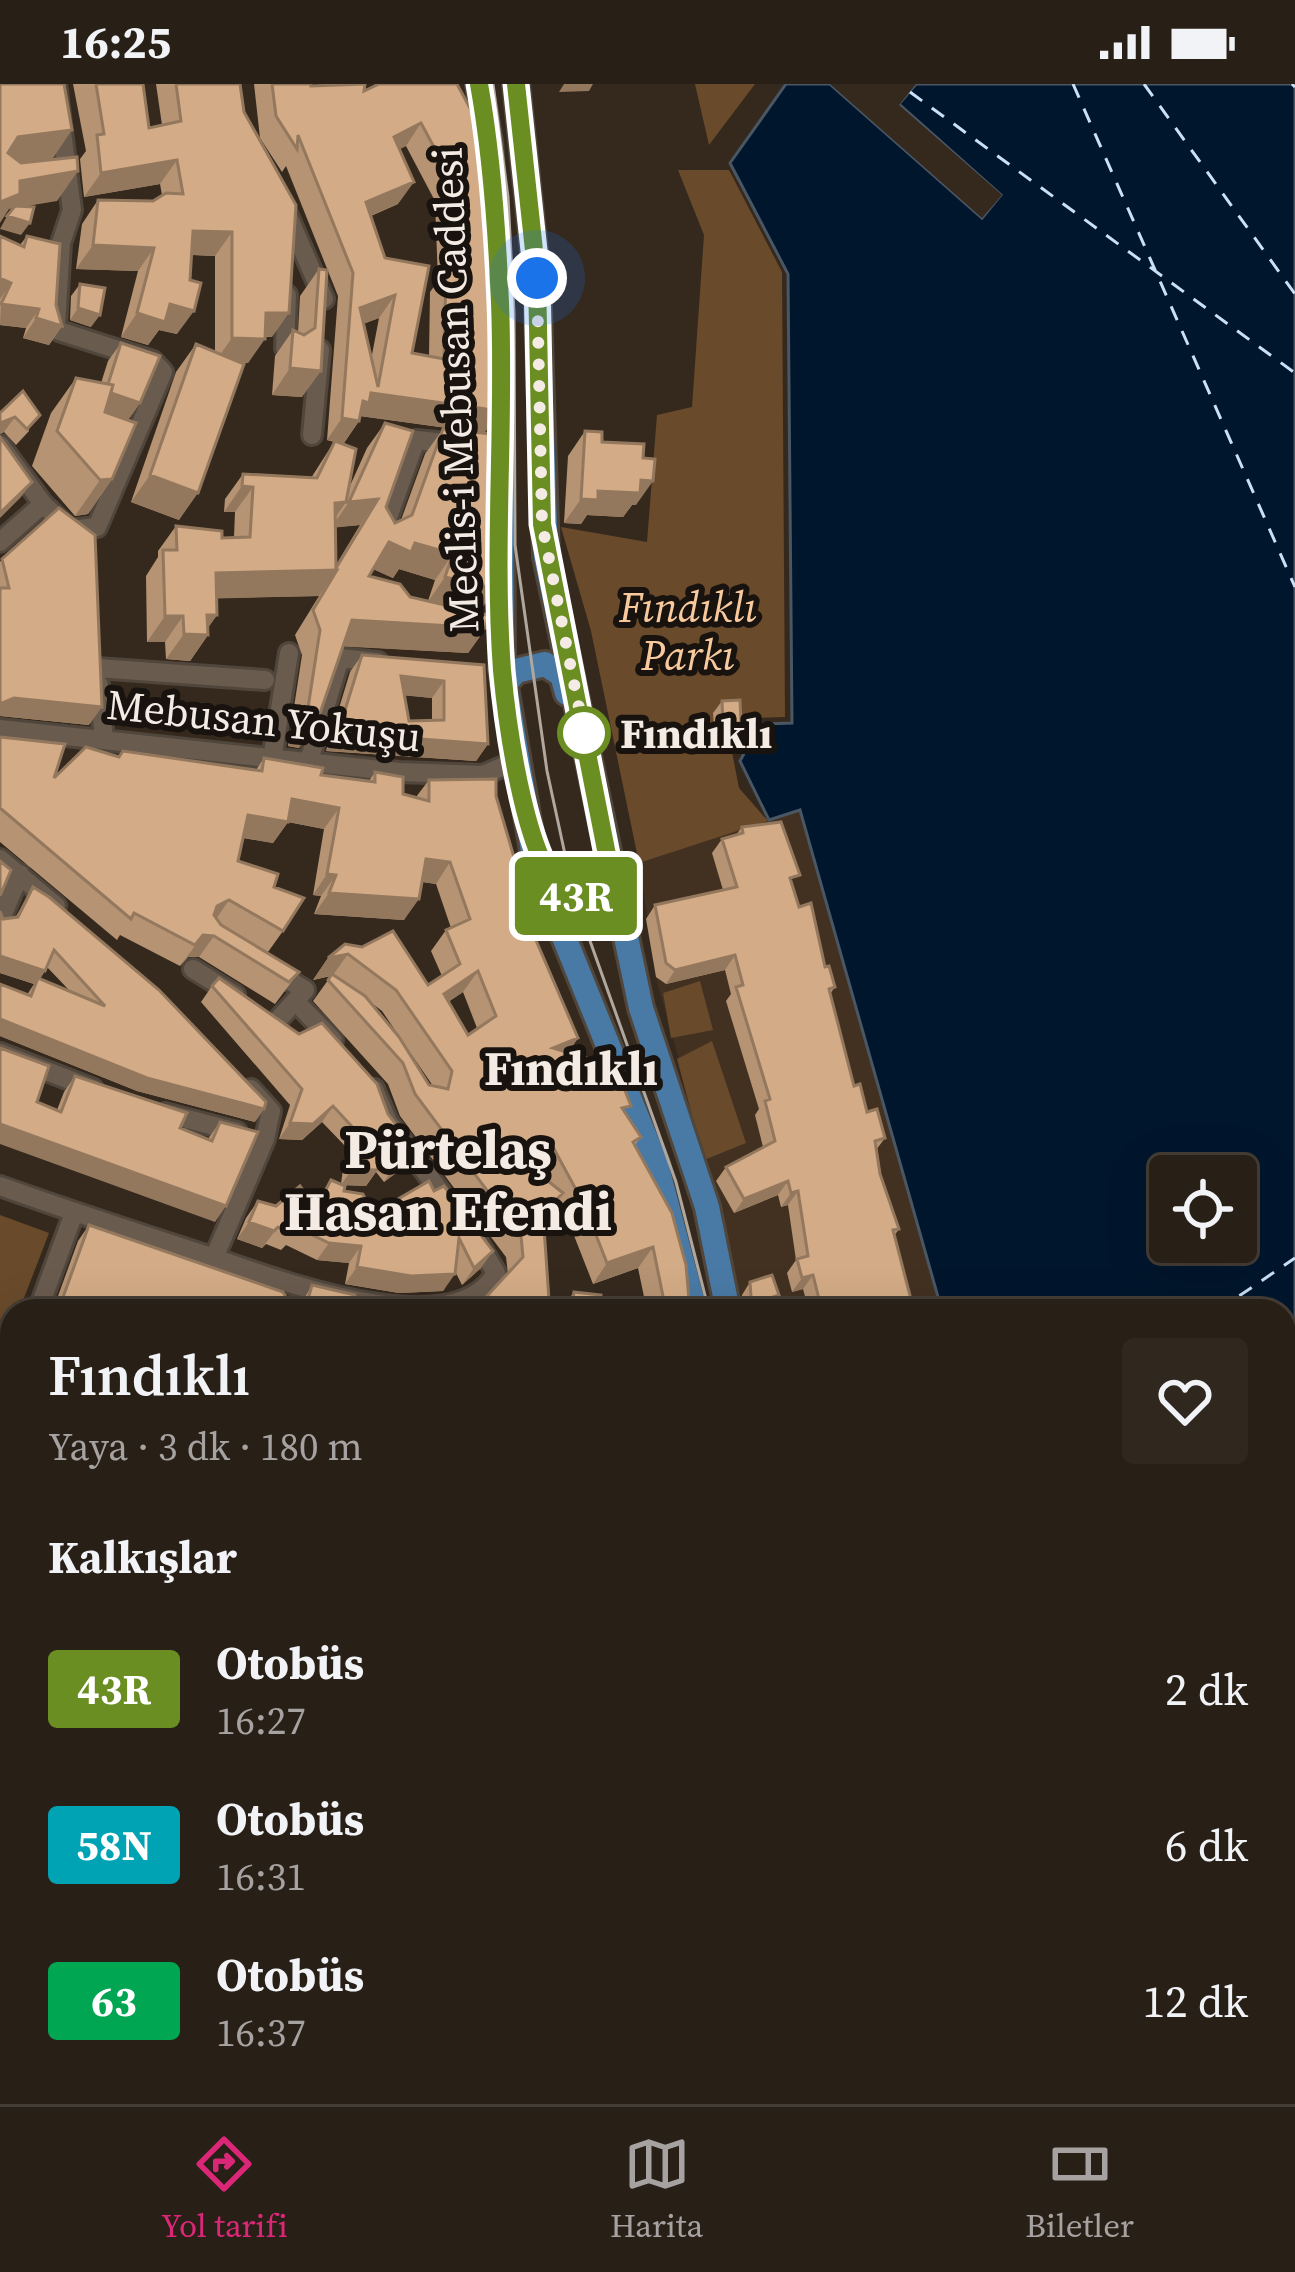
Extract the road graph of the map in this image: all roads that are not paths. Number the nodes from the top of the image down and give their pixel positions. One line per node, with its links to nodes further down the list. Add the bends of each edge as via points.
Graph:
1 (56, 84): 6 (street)
2 (478, 84): 5 (main road, Meclis-i Mebusan Caddesi)
3 (516, 84): 25 (main road, Meclis-i Mebusan Caddesi, via 537,278 542,524)
4 (461, 117): 5 (street)
5 (490, 158): 15 (main road, Meclis-i Mebusan Caddesi)
6 (70, 172): 7 (street); 9 (street)
7 (46, 175)
8 (270, 189): 11 (street)
9 (72, 210): 10 (street); 16 (street, via 61,243 59,332 163,372 97,527 70,530)
10 (94, 210)
11 (298, 238): 12 (street, via 288,268); 13 (street, via 325,300)
12 (285, 348)
13 (312, 435)
14 (0, 445): 16 (street)
15 (503, 449): 17 (street, via 416,440); 23 (main road, Meclis-i Mebusan Caddesi, via 490,633)
16 (43, 504): 18 (street)
17 (381, 536)
18 (0, 542)
19 (96, 643): 22 (street)
20 (290, 652): 28 (street)
21 (405, 665): 30 (street, via 340,658)
22 (97, 668): 24 (street); 27 (street)
23 (495, 674): 25 (main road, via 550,665); 29 (main road, Meclis-i Mebusan Caddesi)
24 (265, 680)
25 (583, 728): 33 (main road, Meclis-i Mebusan Caddesi)
26 (0, 729): 27 (street, Mebusan Yokuşu)
27 (104, 740): 28 (street, Mebusan Yokuşu)
28 (272, 759): 30 (street, Mebusan Yokuşu)
29 (518, 760): 30 (street, Mebusan Yokuşu, via 483,775); 31 (main road, Meclis-i Mebusan Caddesi)
30 (308, 764)
31 (532, 843): 33 (main road, via 566,896 596,888); 57 (main road, Meclis-i Mebusan Caddesi, via 543,895 656,1164)
32 (0, 859): 34 (street)
33 (609, 865): 58 (main road, Meclis-i Mebusan Caddesi, via 641,1008 711,1223)
34 (20, 874): 35 (street); 36 (street)
35 (73, 920)
36 (0, 921)
37 (250, 957): 39 (street)
38 (193, 969): 41 (street)
39 (301, 996): 40 (street); 41 (street)
40 (314, 1019): 41 (street, via 291,1037); 43 (street)
41 (277, 1021)
42 (0, 1053): 46 (street)
43 (347, 1054)
44 (234, 1071): 48 (street, via 271,1111)
45 (364, 1075): 56 (street, via 388,1122 494,1264 490,1283)
46 (111, 1096)
47 (155, 1110): 48 (street)
48 (265, 1139): 51 (street)
49 (0, 1186): 50 (street)
50 (74, 1213): 51 (street); 53 (street)
51 (214, 1258): 52 (street)
52 (291, 1285): 54 (street); 55 (street)
53 (42, 1299)
54 (287, 1299)
55 (355, 1299)
56 (467, 1299)
57 (692, 1299)
58 (726, 1299)

